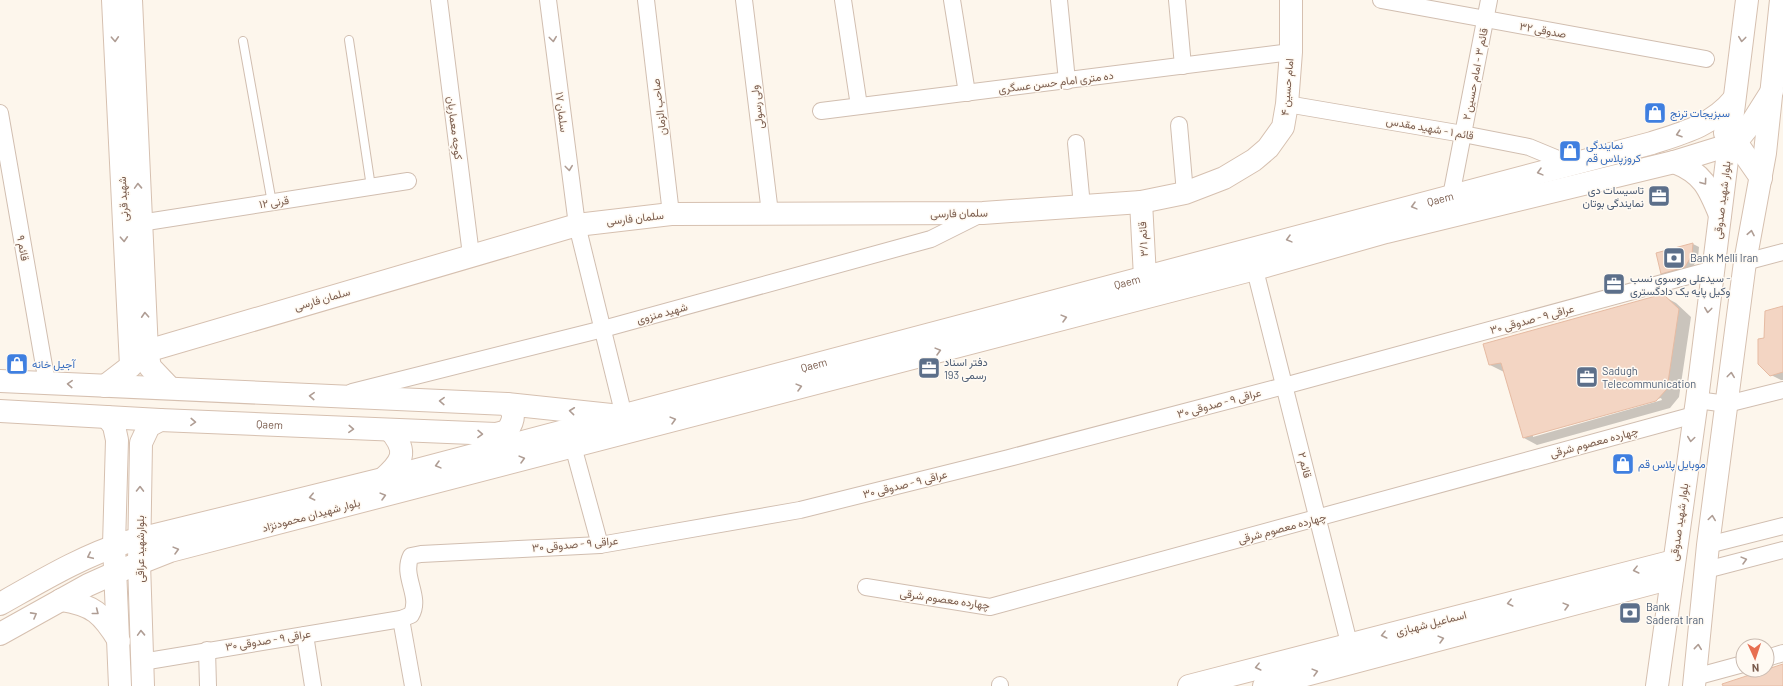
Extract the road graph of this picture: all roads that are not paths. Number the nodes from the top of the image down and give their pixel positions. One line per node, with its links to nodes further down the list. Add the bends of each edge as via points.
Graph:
1 (118, 0): 50 (main road, شهید قرنی, one-way to 1); 59 (main road, شهید قرنی, one-way to 59)
2 (439, 0): 53 (street, کوچه معماریان)
3 (548, 0): 51 (street, سلمان ۱۷, one-way to 51)
4 (646, 0): 48 (street, صاحب الزمان)
5 (744, 0): 46 (street, ولی رسولی)
6 (844, 0): 26 (street)
7 (952, 0): 22 (street)
8 (1059, 0): 21 (street)
9 (1177, 0): 20 (street)
10 (1291, 0): 18 (main road, امام حسین ۴)
11 (1381, 0): 15 (street, صدوقی ۳۲)
12 (1489, 0): 15 (street, قائم ۳ - امام حسین ۲)
13 (1747, 0): 24 (main road, بلوار شهید صدوقی, one-way to 24)
14 (1781, 0): 23 (main road)
15 (1485, 19): 19 (street, صدوقی ۳۲); 31 (street, قائم ۳ - امام حسین ۲)
16 (349, 40): 40 (lane)
17 (243, 41): 44 (lane)
18 (1291, 52): 20 (street, ده متری امام حسن عسگری); 25 (main road, امام حسین ۴)
19 (1706, 59)
20 (1183, 66): 21 (street, ده متری امام حسن عسگری)
21 (1067, 80): 22 (street, ده متری امام حسن عسگری)
22 (967, 93): 26 (street, ده متری امام حسن عسگری)
23 (1778, 94): 33 (main road); 35 (main road)
24 (1734, 99): 29 (main road, Qaem); 33 (main road, بلوار شهید صدوقی)
25 (1287, 104): 31 (street, قائم ۱ - شهید مقدس); 41 (main road, امام حسین ۴, via 1283,127 1268,148 1254,160 1224,178)
26 (859, 106): 27 (street, ده متری امام حسن عسگری)
27 (821, 111)
28 (0, 114): 61 (street, قائم ۹)
29 (1704, 124): 33 (main road, via 1720,129); 37 (main road, Qaem, one-way to 37, via 1652,143)
30 (1179, 125): 41 (street)
31 (1463, 134): 37 (street, قائم ۱ - شهید مقدس, via 1529,147); 42 (street, قائم ۳ - امام حسین ۲)
32 (1783, 138): 35 (main road, via 1770,144)
33 (1732, 141): 36 (main road, Qaem); 38 (main road); 49 (main road, بلوار شهید صدوقی)
34 (1076, 143): 45 (street)
35 (1765, 153): 38 (main road)
36 (1674, 162): 49 (main road, one-way to 49, via 1690,168 1700,177 1711,194); 54 (main road, Qaem, via 1386,232)
37 (1570, 164): 42 (main road, Qaem, one-way to 42)
38 (1761, 178): 55 (main road, one-way to 38)
39 (408, 182): 40 (street, قرنی ۱۲)
40 (371, 187): 44 (street, قرنی ۱۲)
41 (1185, 193): 43 (main road, امام حسین ۴)
42 (1451, 196): 54 (main road, Qaem, one-way to 54)
43 (1141, 202): 45 (main road, سلمان فارسی); 57 (main road, قائم ۳/۱)
44 (272, 203): 50 (street, قرنی ۱۲)
45 (1082, 206): 47 (main road, سلمان فارسی)
46 (770, 213): 47 (main road, سلمان فارسی); 48 (main road, سلمان فارسی)
47 (983, 213): 58 (street, شهید منزوی, via 931,239)
48 (671, 214): 51 (main road, سلمان فارسی)
49 (1720, 216): 56 (main road, بلوار شهید صدوقی)
50 (140, 223): 59 (main road, شهید قرنی, one-way to 50)
51 (577, 225): 53 (main road, سلمان فارسی); 58 (street, سلمان ۱۷)
52 (1783, 252): 55 (street)
53 (471, 256): 59 (main road, سلمان فارسی)
54 (1252, 259): 57 (main road, Qaem); 63 (street, قائم ۲); 73 (main road, Qaem, one-way to 54)
55 (1745, 262): 68 (main road, one-way to 55)
56 (1714, 269): 63 (street, عراقی ۹ - صدوقی ۳۰); 69 (main road, بلوار شهید صدوقی, one-way to 69)
57 (1145, 277): 73 (main road, Qaem)
58 (603, 329): 66 (street, شهید منزوی); 73 (street, سلمان ۱۷)
59 (143, 361): 62 (main road); 64 (main road)
60 (0, 380): 61 (main road, Qaem)
61 (47, 383): 62 (main road, Qaem, one-way to 61)
62 (105, 386): 64 (main road, Qaem)
63 (1284, 386): 79 (street, قائم ۲); 82 (street, عراقی ۹ - صدوقی ۳۰, via 800,510)
64 (170, 388): 66 (main road, Qaem, one-way to 64)
65 (1783, 390): 68 (street)
66 (335, 397): 67 (main road, Qaem, one-way to 66)
67 (507, 404): 73 (main road, Qaem, one-way to 67); 74 (main road, Qaem, one-way to 67, via 496,434 507,431 514,421 512,410)
68 (1727, 404): 69 (street); 83 (main road, one-way to 68)
69 (1696, 407): 79 (street, چهارده معصوم شرقی); 87 (main road, بلوار شهید صدوقی, one-way to 87)
70 (0, 412): 71 (main road, Qaem)
71 (107, 417): 72 (main road, Qaem); 75 (main road, via 114,426)
72 (160, 420): 74 (main road, Qaem, one-way to 74); 76 (main road, بلوارشهید عراقی, via 149,426)
73 (630, 423): 77 (main road, بلوار شهیدان محمودنژاد); 78 (main road, بلوار شهیدان محمودنژاد, one-way to 78)
74 (390, 430): 78 (main road, via 400,442 402,452 395,468)
75 (116, 440): 76 (main road, via 125,429 133,429); 84 (main road)
76 (141, 443): 81 (main road, بلوارشهید عراقی, one-way to 76)
77 (573, 446): 82 (street); 86 (main road, بلوار شهیدان محمودنژاد, one-way to 77, via 170,551)
78 (383, 479): 81 (main road, بلوار شهیدان محمودنژاد, one-way to 81)
79 (1318, 518): 90 (street, چهارده معصوم شرقی, via 990,607); 98 (street, قائم ۲)
80 (1783, 526): 83 (street)
81 (140, 539): 84 (main road, بلوار شهیدان محمودنژاد); 86 (main road, بلوارشهید عراقی)
82 (600, 545): 93 (street, عراقی ۹ - صدوقی ۳۰, via 411,556 407,564 415,604 411,615)
83 (1708, 545): 88 (main road)
84 (114, 546): 89 (main road); 92 (main road, بلوار شهیدان محمودنژاد, one-way to 92, via 80,561)
85 (1783, 550): 88 (street, one-way to 85)
86 (139, 563): 89 (main road, بلوار شهیدان محمودنژاد); 99 (main road, بلوارشهید عراقی, one-way to 86)
87 (1673, 570): 98 (main road, اسماعیل شهبازی); 109 (main road, بلوار شهید صدوقی)
88 (1706, 570): 101 (main road, one-way to 88)
89 (117, 572): 91 (main road, بلوار شهیدان محمودنژاد); 96 (main road)
90 (866, 588)
91 (61, 600): 94 (main road, بلوار شهیدان محمودنژاد, one-way to 91); 96 (main road, one-way to 96, via 80,603 95,610 109,625)
92 (0, 604)
93 (401, 619): 95 (street, عراقی ۹ - صدوقی ۳۰); 106 (street)
94 (0, 634)
95 (305, 635): 97 (street, عراقی ۹ - صدوقی ۳۰); 105 (street)
96 (118, 641): 102 (main road)
97 (207, 650): 99 (street, عراقی ۹ - صدوقی ۳۰); 104 (street)
98 (1352, 653): 107 (main road, اسماعیل شهبازی, one-way to 107); 108 (main road, اسماعیل شهبازی, one-way to 98)
99 (142, 662): 103 (main road, بلوارشهید عراقی)
100 (1735, 667): 101 (street)
101 (1695, 682)
102 (120, 686)
103 (143, 686)
104 (208, 686)
105 (313, 686)
106 (413, 686)
107 (1189, 686)
108 (1264, 686)
109 (1656, 686)

